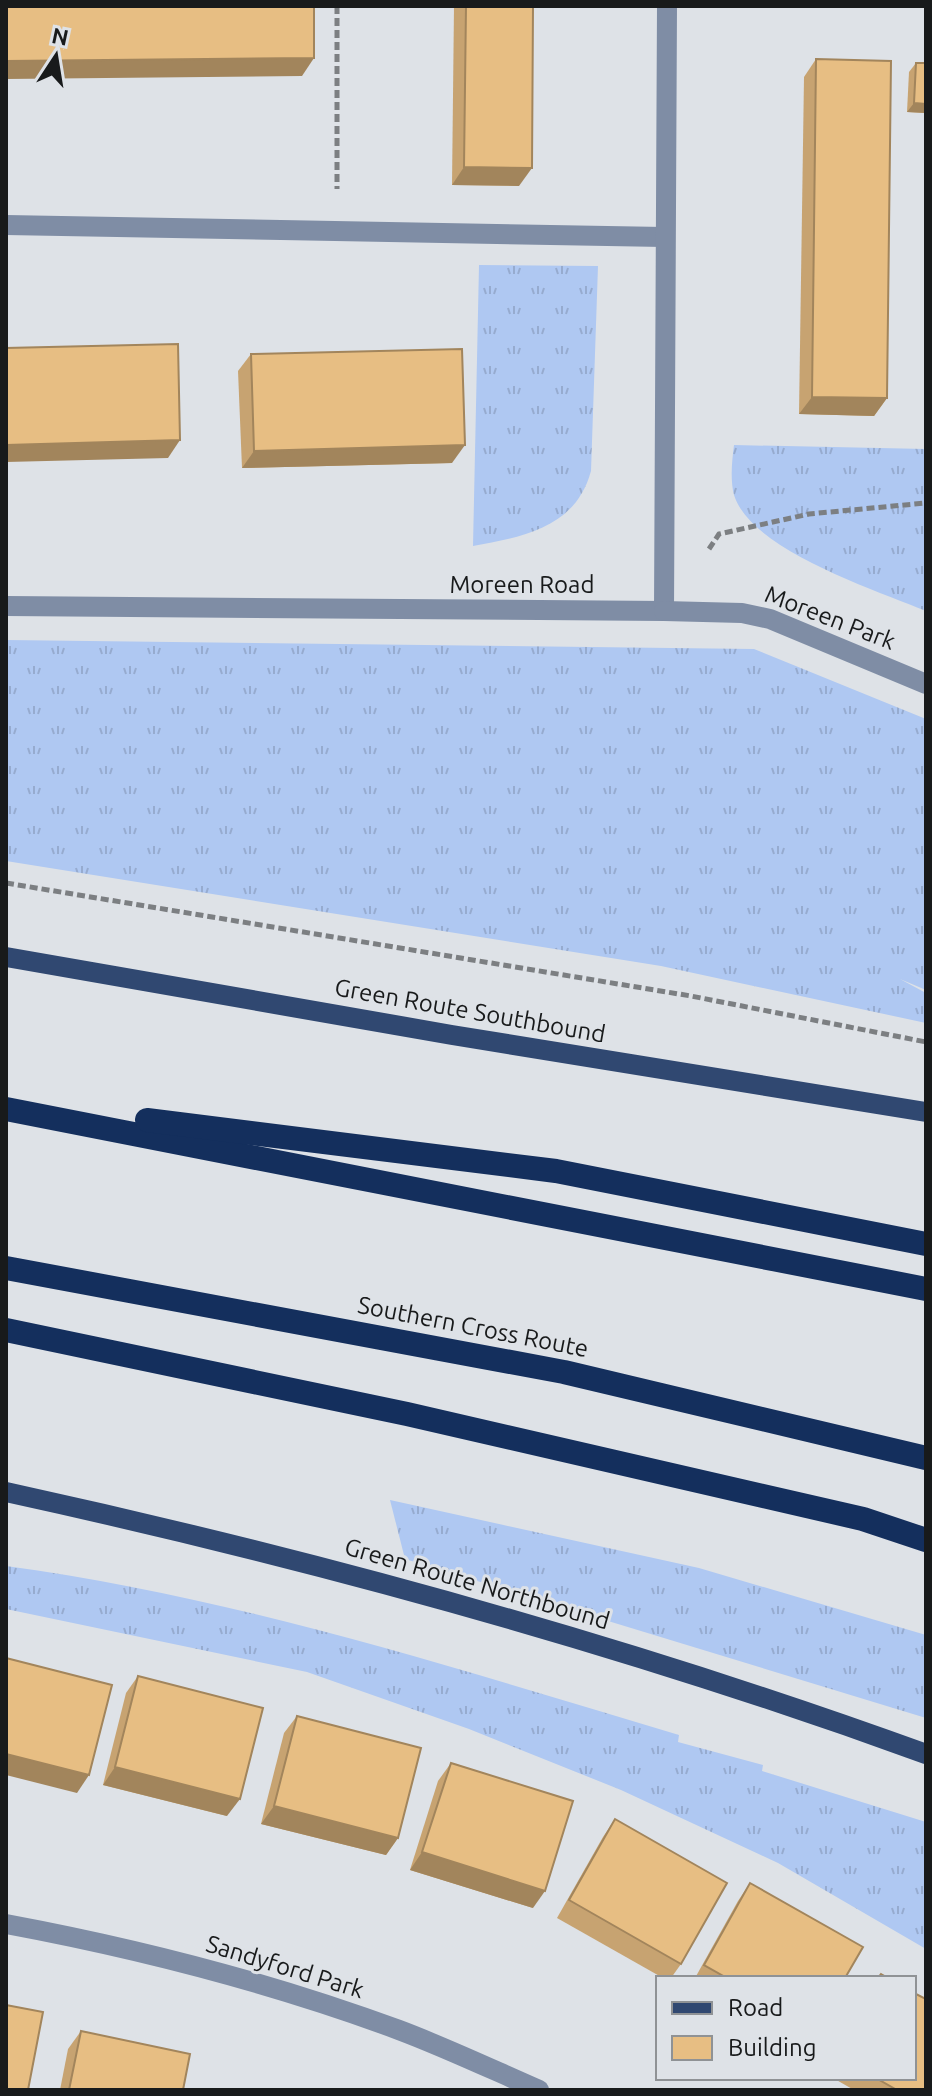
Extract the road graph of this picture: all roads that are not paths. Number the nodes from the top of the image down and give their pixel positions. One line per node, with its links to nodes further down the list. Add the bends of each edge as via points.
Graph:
1 (667, 6): 3 (street)
2 (6, 225): 3 (street)
3 (664, 237): 5 (street)
4 (6, 606): 5 (street, Moreen Road)
5 (664, 611): 6 (street, Moreen Park, via 770,619)
6 (926, 684)
7 (6, 957): 10 (main road, Green Route Southbound)
8 (6, 1102): 11 (highway, via 556,1171)
9 (6, 1109): 13 (highway)
10 (926, 1112)
11 (926, 1244)
12 (6, 1268): 15 (highway, Southern Cross Route, via 564,1372)
13 (926, 1289)
14 (6, 1330): 17 (highway, via 423,1417 863,1519)
15 (926, 1458)
16 (6, 1492): 18 (main road, Green Route Northbound, via 443,1600 651,1662)
17 (926, 1540)
18 (926, 1754)
19 (6, 1924): 20 (street, Sandyford Park, via 122,1946 236,1977 400,2030)
20 (539, 2090)

